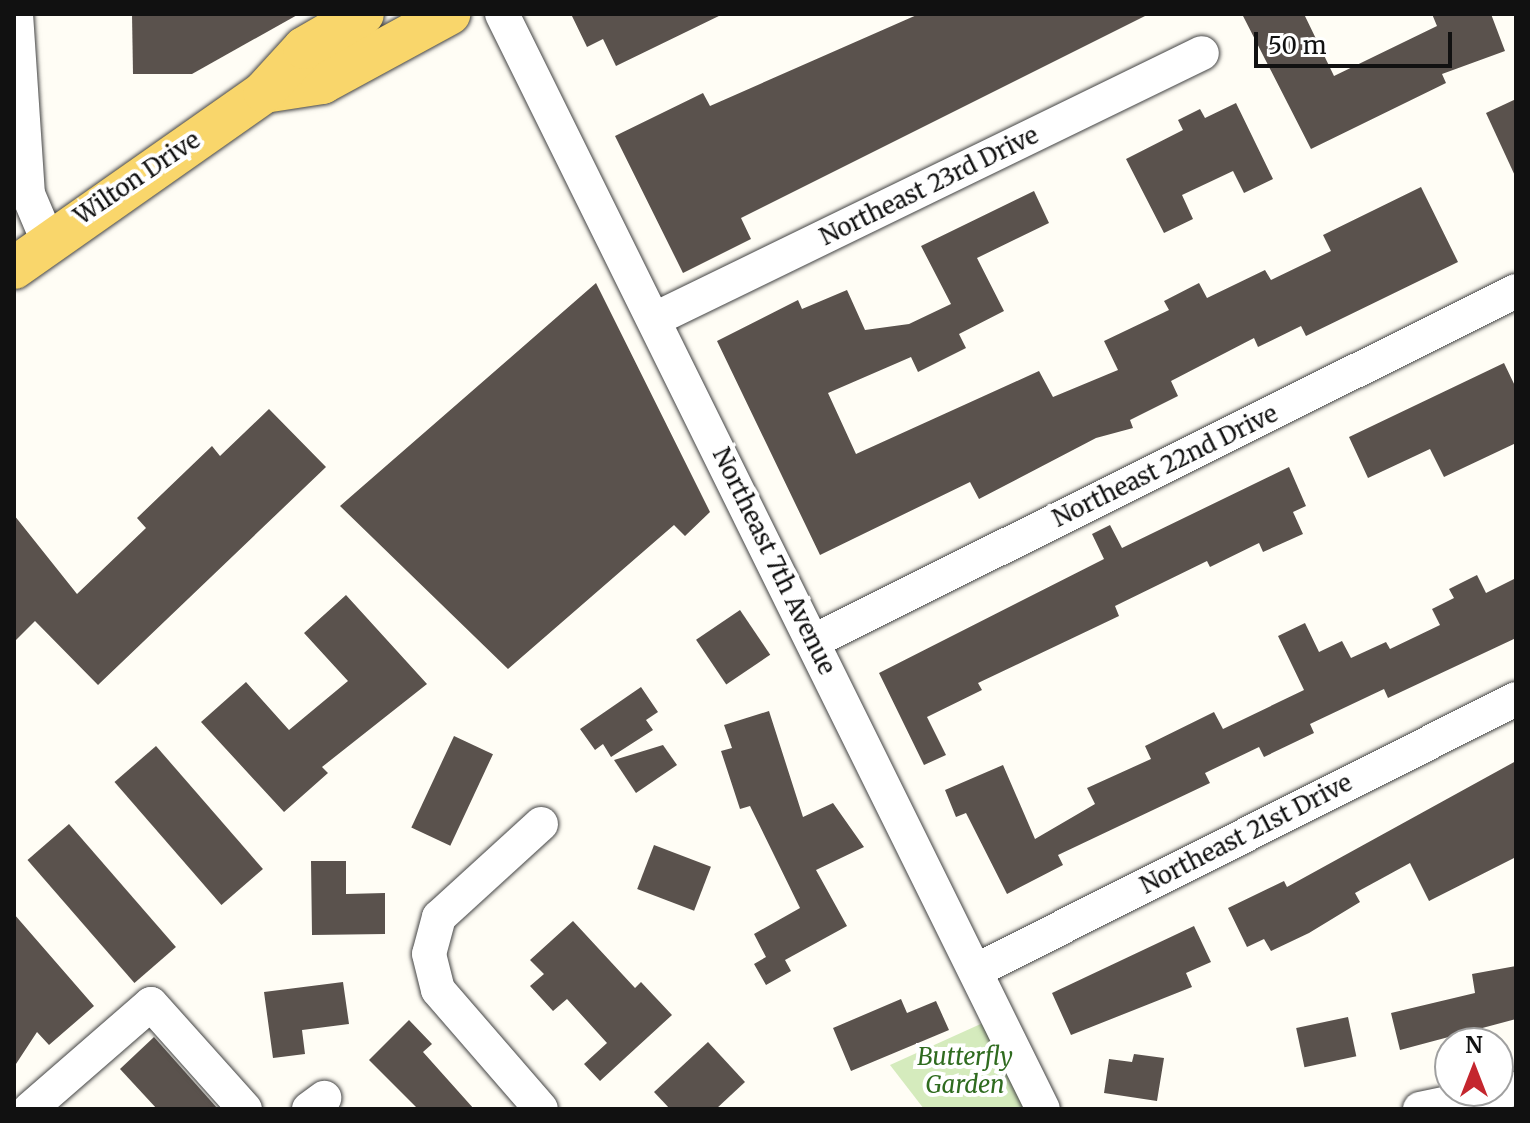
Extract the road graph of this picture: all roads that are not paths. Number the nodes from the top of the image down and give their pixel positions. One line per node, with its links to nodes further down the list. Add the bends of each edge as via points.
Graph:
1 (16, 14): 7 (street)
2 (363, 14): 6 (main road, Wilton Drive, via 304,48)
3 (449, 14): 6 (main road, Wilton Drive, via 322,83)
4 (502, 14): 11 (street, Northeast 7th Avenue)
5 (1202, 53): 11 (street, Northeast 23rd Drive)
6 (264, 92): 8 (main road, Wilton Drive)
7 (16, 109): 8 (street, via 28,194)
8 (47, 239): 9 (main road, Wilton Drive)
9 (14, 268)
10 (1516, 291): 12 (street, Northeast 22nd Drive)
11 (655, 319): 12 (street, Northeast 7th Avenue)
12 (814, 641): 15 (street, Northeast 7th Avenue)
13 (1516, 699): 15 (street, Northeast 21st Drive)
14 (541, 824): 19 (street, via 439,917 429,954 438,990)
15 (977, 970): 20 (street, Northeast 7th Avenue)
16 (1516, 1089): 21 (street)
17 (30, 1109): 18 (street, via 151,1004)
18 (245, 1109)
19 (541, 1109)
20 (1043, 1109)
21 (1420, 1109)

